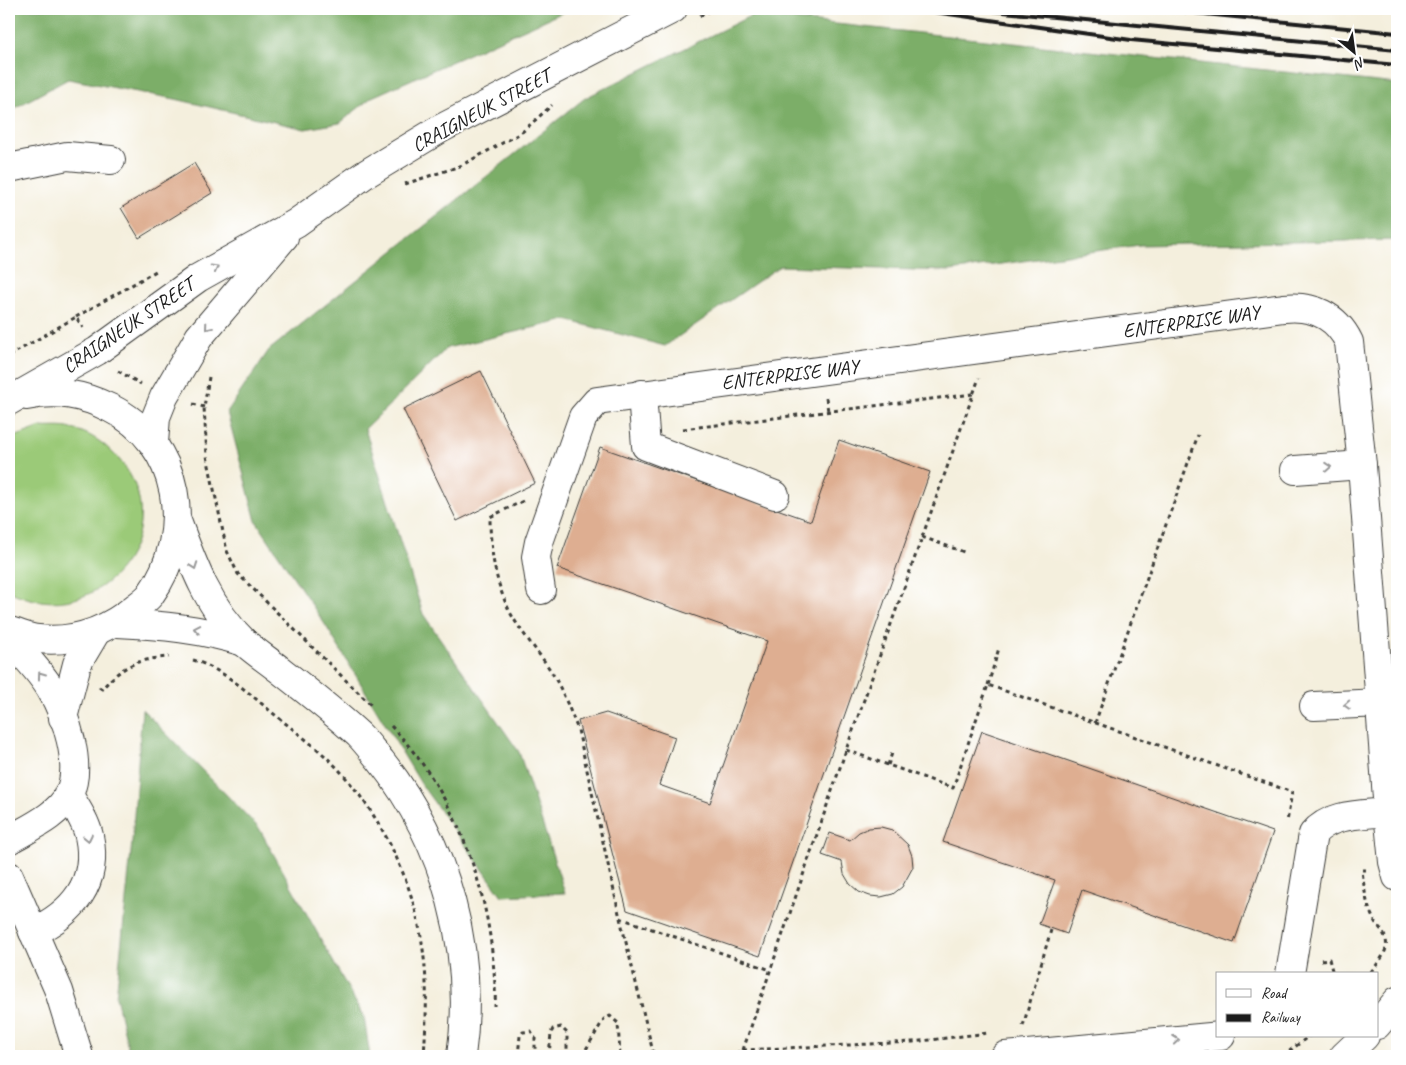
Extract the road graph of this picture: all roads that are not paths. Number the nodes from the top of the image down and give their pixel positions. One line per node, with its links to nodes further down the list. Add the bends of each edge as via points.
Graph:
1 (685, 13): 4 (street, CRAIGNEUK STREET, via 440,129 364,175)
2 (111, 160): 3 (street, via 67,156)
3 (9, 168)
4 (296, 223): 6 (street, CRAIGNEUK STREET, one-way to 4, via 97,351 198,278); 7 (street, CRAIGNEUK STREET, one-way to 7, via 199,337 164,397 156,417)
5 (656, 392): 8 (street, ENTERPRISE WAY, via 1301,306 1330,317 1349,342); 10 (street, via 646,446); 12 (street, ENTERPRISE WAY, via 606,398 597,401 583,416 536,557)
6 (10, 400): 7 (street, CRAIGNEUK STREET, via 49,393 88,397 125,415)
7 (154, 444): 11 (street, CRAIGNEUK STREET, via 172,480)
8 (1362, 465): 9 (street, one-way to 8); 17 (street, ENTERPRISE WAY)
9 (1295, 470)
10 (775, 495)
11 (177, 521): 13 (street, CRAIGNEUK STREET, via 169,561 149,596); 16 (street, one-way to 16, via 197,576 214,606)
12 (541, 590)
13 (106, 627): 14 (street, CRAIGNEUK STREET, via 78,637 37,640); 16 (street, one-way to 13, via 182,627); 19 (street, via 77,664)
14 (9, 631)
15 (9, 639): 19 (street, one-way to 15, via 50,688)
16 (244, 642): 35 (street, via 322,702 361,737 410,804 436,854 462,948)
17 (1380, 703): 18 (street, one-way to 18); 21 (street, ENTERPRISE WAY)
18 (1314, 706)
19 (63, 718): 20 (street, via 75,772)
20 (68, 794): 22 (street, via 54,812); 26 (street, one-way to 26, via 89,835 89,879 79,897 64,912)
21 (1388, 812): 23 (street, ENTERPRISE WAY); 27 (street, via 1334,819 1321,824 1313,834)
22 (9, 840)
23 (1396, 873)
24 (9, 876): 25 (street)
25 (15, 906): 26 (street)
26 (33, 932): 34 (street, via 58,991)
27 (1290, 972)
28 (1397, 1001): 29 (street)
29 (1378, 1023)
30 (1216, 1036): 33 (street, one-way to 30)
31 (1236, 1038): 36 (street)
32 (1363, 1038): 37 (street)
33 (1014, 1055)
34 (79, 1056)
35 (461, 1056)
36 (1214, 1056)
37 (1344, 1056)

